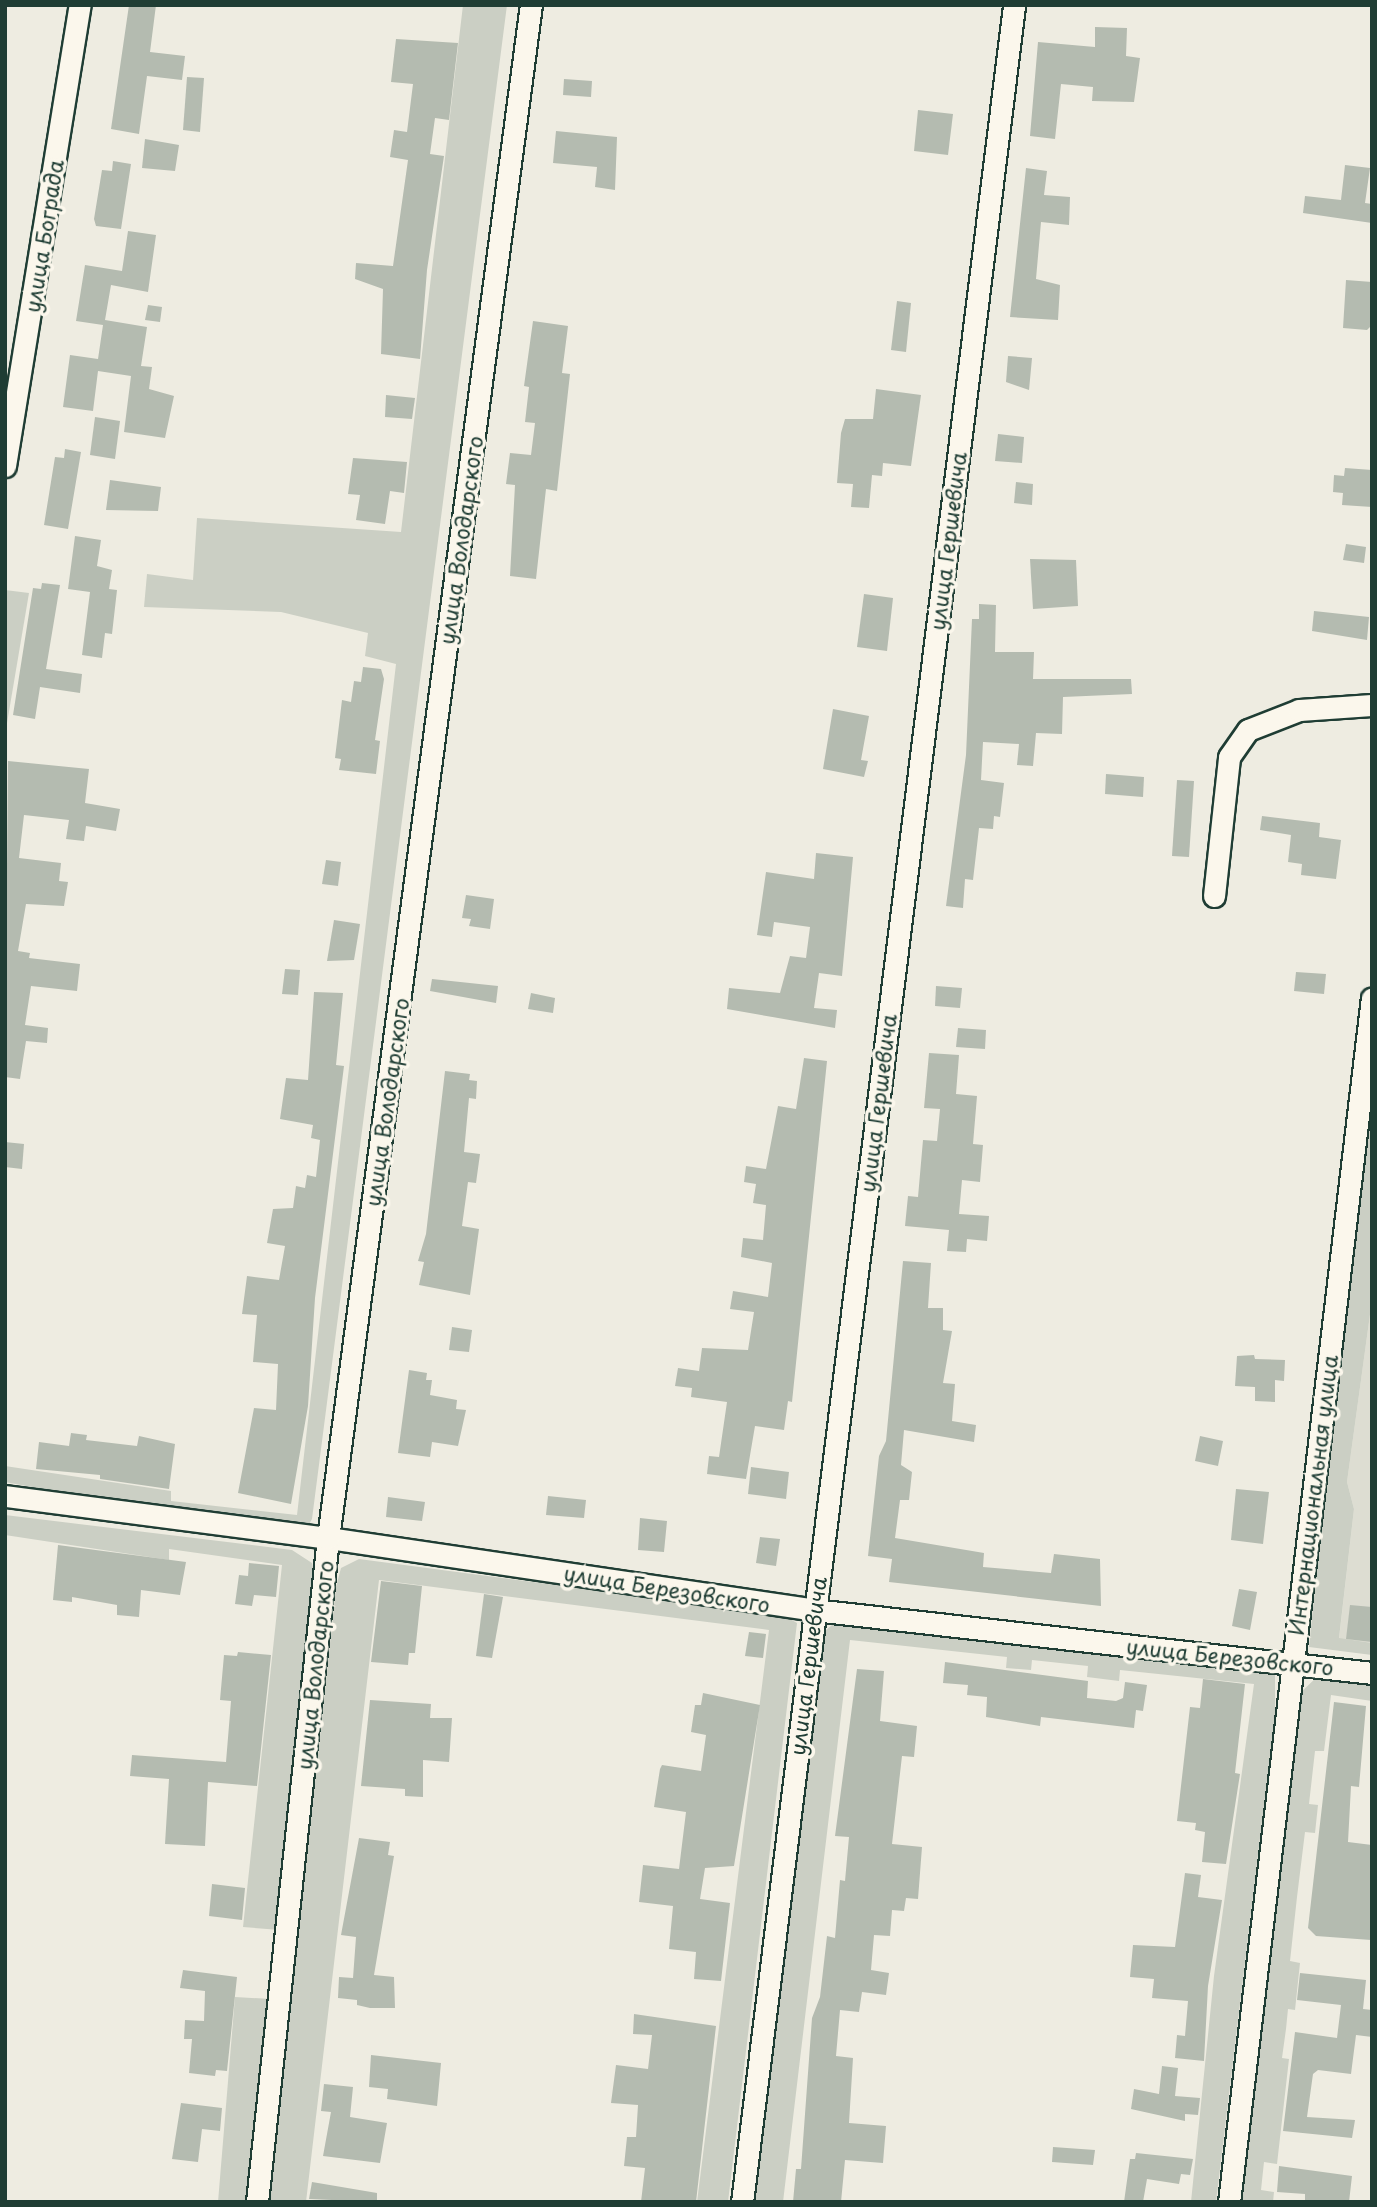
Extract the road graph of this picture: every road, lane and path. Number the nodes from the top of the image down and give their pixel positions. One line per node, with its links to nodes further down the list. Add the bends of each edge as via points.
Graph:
1 (80, 5): 4 (street, улица Бограда)
2 (531, 5): 9 (street, улица Володарского)
3 (1014, 5): 10 (street, улица Гершевича)
4 (5, 466)
5 (1372, 705): 6 (street, via 1299,710 1248,730 1229,757)
6 (1214, 896)
7 (1372, 998): 11 (street, Интернациональная улица)
8 (5, 1496): 9 (street, улица Березовского)
9 (328, 1538): 10 (street, улица Березовского); 13 (street, улица Володарского)
10 (814, 1610): 11 (street, улица Березовского); 14 (street, улица Гершевича)
11 (1291, 1663): 12 (street, улица Березовского); 15 (street, Интернациональная улица)
12 (1372, 1673)
13 (257, 2202)
14 (742, 2202)
15 (1228, 2202)

